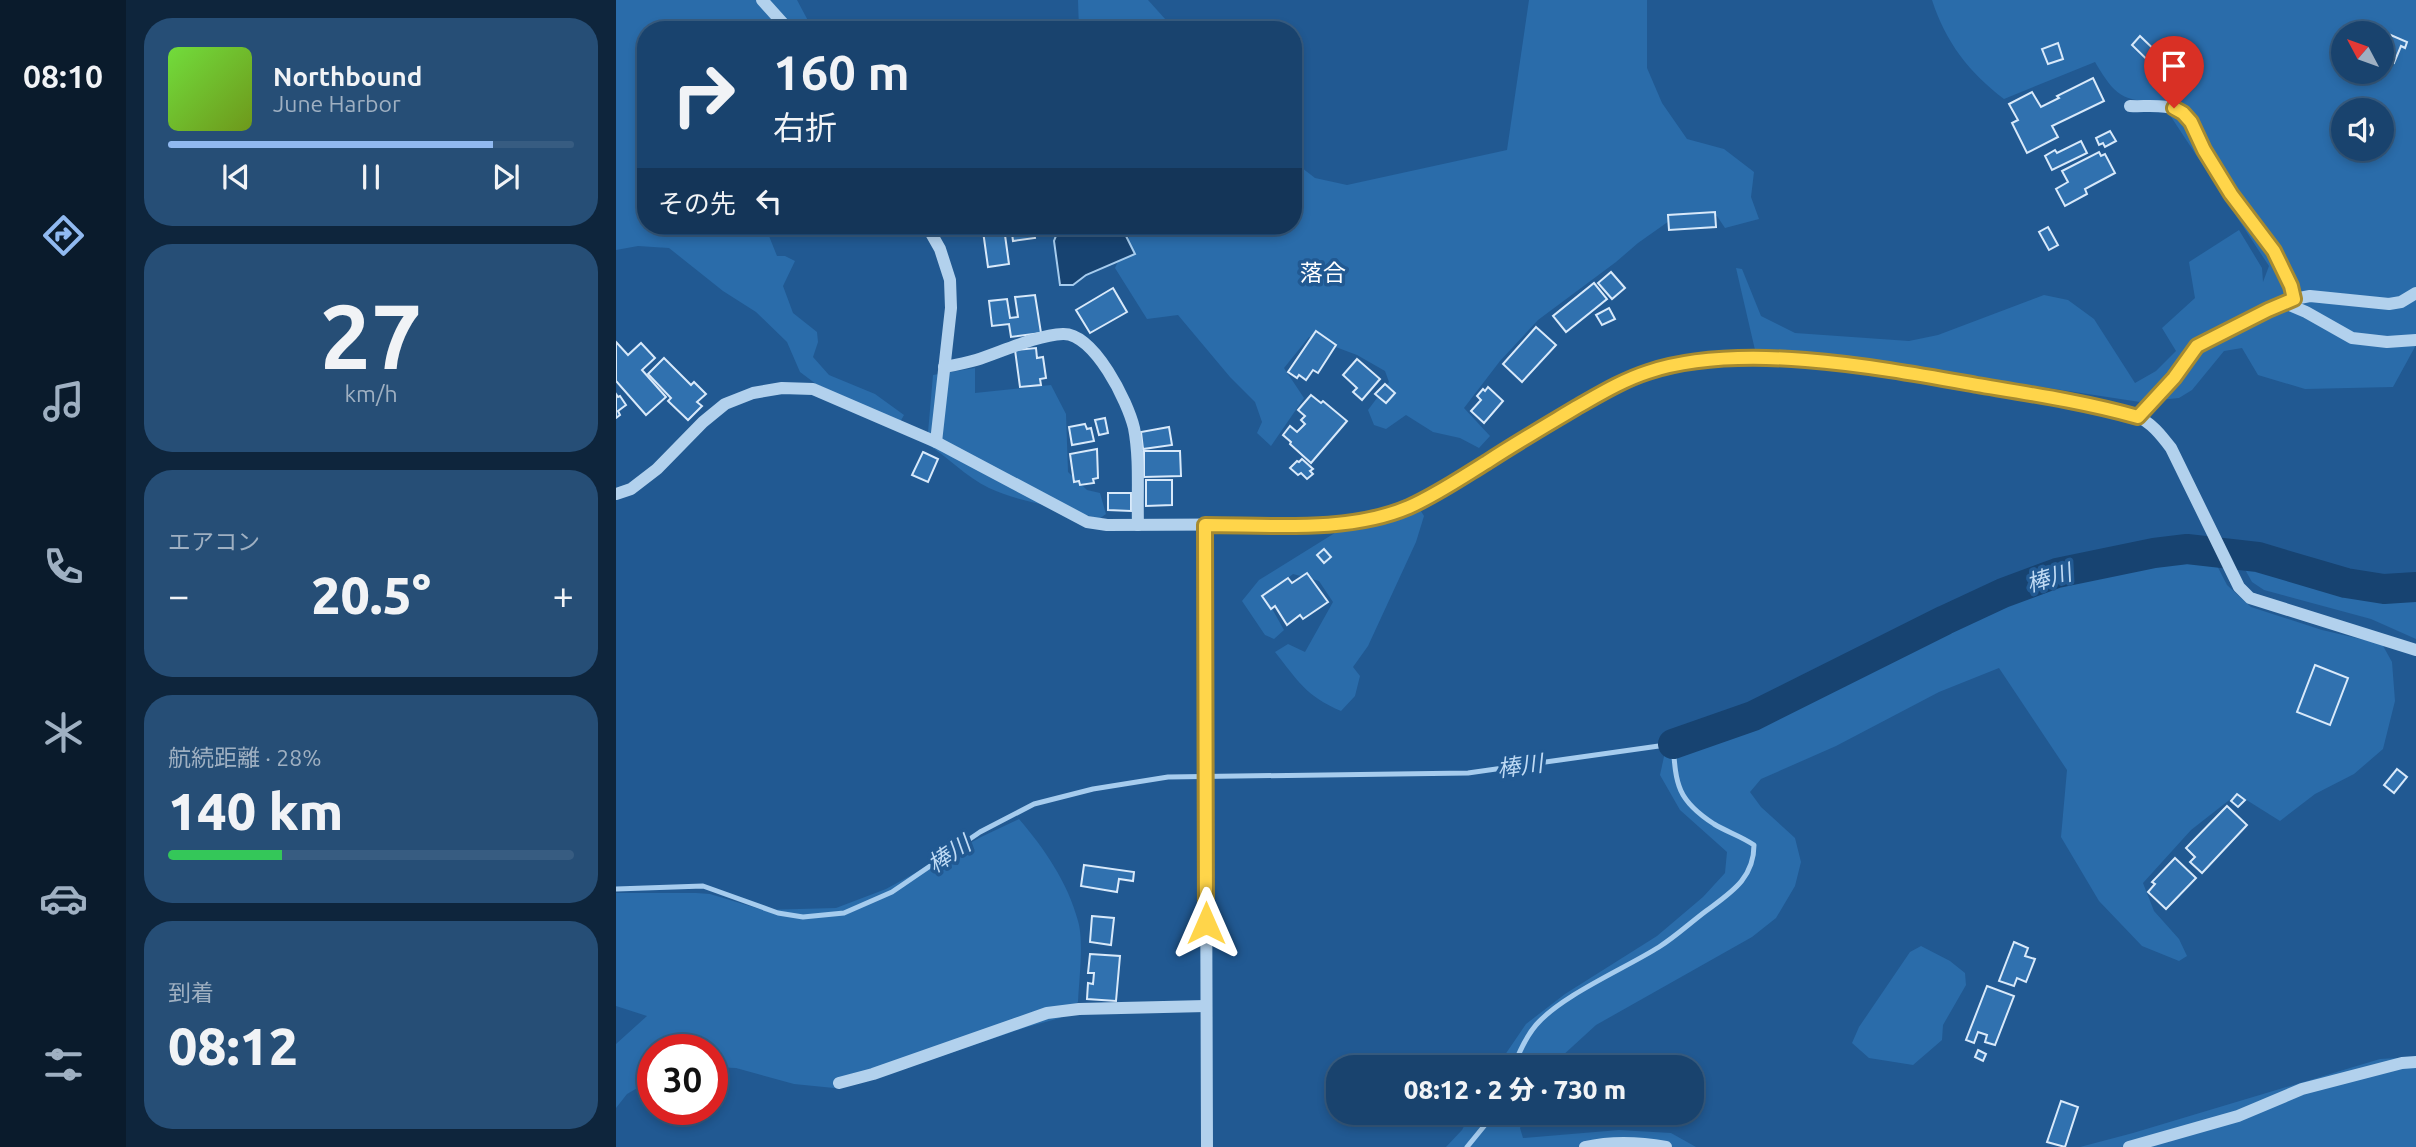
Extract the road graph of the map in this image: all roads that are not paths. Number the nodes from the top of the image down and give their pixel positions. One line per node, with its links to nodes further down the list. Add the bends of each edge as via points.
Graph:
1 (762, 0): 2 (street)
2 (781, 21)
3 (2130, 106): 6 (street, via 2174,108 2191,122 2231,194 2274,251 2291,286)
4 (932, 235): 8 (street, via 950,280)
5 (2416, 293): 6 (street, via 2389,304 2311,296)
6 (2289, 301): 7 (street, via 2353,338); 9 (street, via 2197,346)
7 (2416, 340)
8 (944, 367): 10 (street); 12 (street, via 1060,334 1086,343 1096,352 1130,412 1135,431)
9 (2138, 417): 13 (street, via 1904,372 1782,359 1684,363 1611,387 1407,508 1338,524); 14 (street, via 2171,447 2239,587 2250,598)
10 (936, 442): 11 (street, via 813,389 782,388 725,404 657,469); 12 (street, via 1087,522)
11 (616, 495)
12 (1138, 525): 13 (street)
13 (1205, 525): 15 (street)
14 (2416, 650)
15 (1206, 1006): 17 (street, via 1047,1013); 18 (street)
16 (2416, 1062): 21 (street, via 2302,1089 2238,1116)
17 (839, 1083)
18 (1207, 1147)
19 (1585, 1147): 20 (street, via 1646,1143)
20 (1666, 1147)
21 (2129, 1147)

